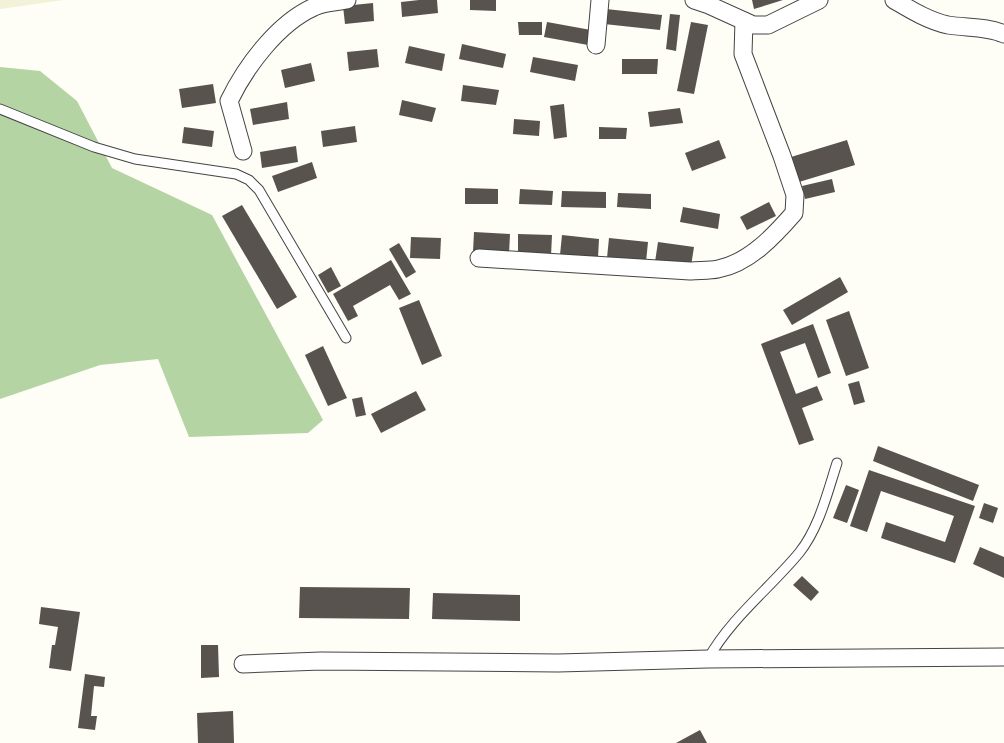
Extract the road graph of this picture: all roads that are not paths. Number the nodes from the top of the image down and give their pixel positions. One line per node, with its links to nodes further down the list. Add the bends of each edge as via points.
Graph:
1 (347, 0): 10 (street, via 316,6 299,15 273,38 247,68 229,101)
2 (600, 0): 8 (street)
3 (694, 0): 6 (street)
4 (819, 0): 6 (street, via 768,25 753,26)
5 (894, 0): 7 (street, via 947,25 980,28)
6 (744, 21): 11 (street, via 743,54 795,196 794,213 760,248 718,269 690,271)
7 (1004, 34)
8 (596, 44)
9 (0, 109): 12 (lane, via 94,147 135,159 236,174 249,180 259,190)
10 (242, 152)
11 (479, 258)
12 (346, 338)
13 (837, 463): 15 (lane, via 817,522 800,552 719,639)
14 (1004, 657): 15 (street)
15 (708, 659): 16 (street, via 558,663 321,660)
16 (243, 664)

